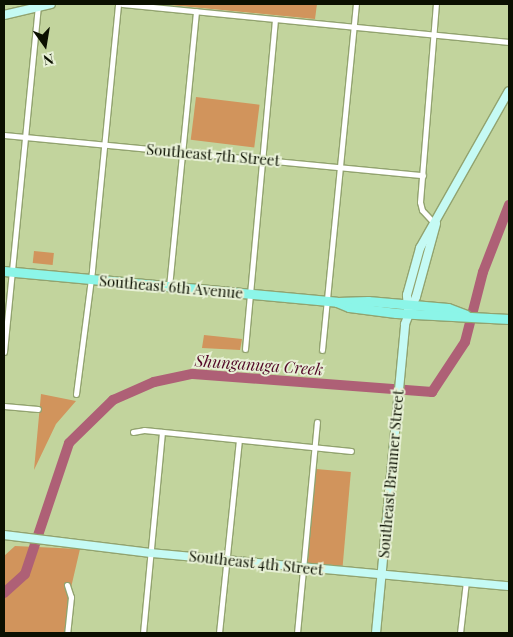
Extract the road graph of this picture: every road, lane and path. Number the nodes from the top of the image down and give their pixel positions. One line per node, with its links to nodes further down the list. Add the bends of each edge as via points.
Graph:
1 (51, 4): 6 (main road)
2 (118, 4): 16 (street)
3 (122, 4): 7 (street)
4 (356, 4): 10 (street)
5 (436, 4): 11 (street)
6 (38, 7): 8 (main road); 15 (street)
7 (196, 11): 9 (street); 17 (street)
8 (4, 15)
9 (274, 19): 10 (street); 18 (street)
10 (354, 26): 11 (street); 19 (street)
11 (433, 34): 12 (street); 20 (street)
12 (509, 42)
13 (509, 91): 21 (main road, Southeast Branner Street)
14 (4, 135): 15 (street, Southeast 7th Street)
15 (24, 137): 16 (street, Southeast 7th Street); 22 (street)
16 (103, 144): 17 (street, Southeast 7th Street); 23 (street)
17 (183, 152): 18 (street, Southeast 7th Street); 24 (street)
18 (261, 160): 19 (street, Southeast 7th Street); 25 (street)
19 (341, 167): 20 (street, Southeast 7th Street); 26 (street)
20 (423, 175): 21 (street, via 422,210)
21 (436, 224): 28 (main road, Southeast Branner Street)
22 (8, 271): 23 (main road, Southeast 6th Avenue); 34 (street)
23 (90, 279): 24 (main road, Southeast 6th Avenue); 35 (street)
24 (169, 286): 25 (main road, Southeast 6th Avenue)
25 (250, 294): 26 (main road, Southeast 6th Avenue); 32 (street)
26 (328, 302): 27 (main road, Southeast 6th Avenue); 33 (street)
27 (338, 302): 28 (main road, Southeast 6th Avenue, via 358,300); 29 (main road, Southeast 6th Avenue, via 349,307)
28 (410, 305): 29 (main road, Southeast Branner Street); 30 (main road, Southeast 6th Avenue, via 448,308)
29 (408, 314): 30 (main road, Southeast 6th Avenue, via 445,318); 48 (main road, Southeast Branner Street)
30 (466, 315): 31 (main road, Southeast 6th Avenue)
31 (509, 319)
32 (245, 349)
33 (322, 350)
34 (4, 352)
35 (76, 394)
36 (4, 406): 37 (street)
37 (38, 409)
38 (317, 422): 42 (street)
39 (133, 432): 40 (street)
40 (162, 432): 41 (street); 45 (street)
41 (239, 440): 42 (street); 46 (street)
42 (315, 447): 43 (street); 47 (street)
43 (351, 451)
44 (5, 535): 45 (main road, Southeast 4th Street)
45 (151, 553): 46 (main road, Southeast 4th Street); 53 (street)
46 (227, 561): 47 (main road, Southeast 4th Street); 54 (street)
47 (303, 568): 48 (main road, Southeast 4th Street); 55 (street)
48 (382, 575): 49 (main road, Southeast 4th Street); 56 (main road, Southeast Branner Street)
49 (466, 581): 51 (main road, Southeast 4th Street); 57 (street)
50 (66, 585): 52 (street, via 71,597)
51 (509, 586)
52 (67, 633)
53 (143, 633)
54 (219, 633)
55 (297, 633)
56 (376, 633)
57 (460, 633)

